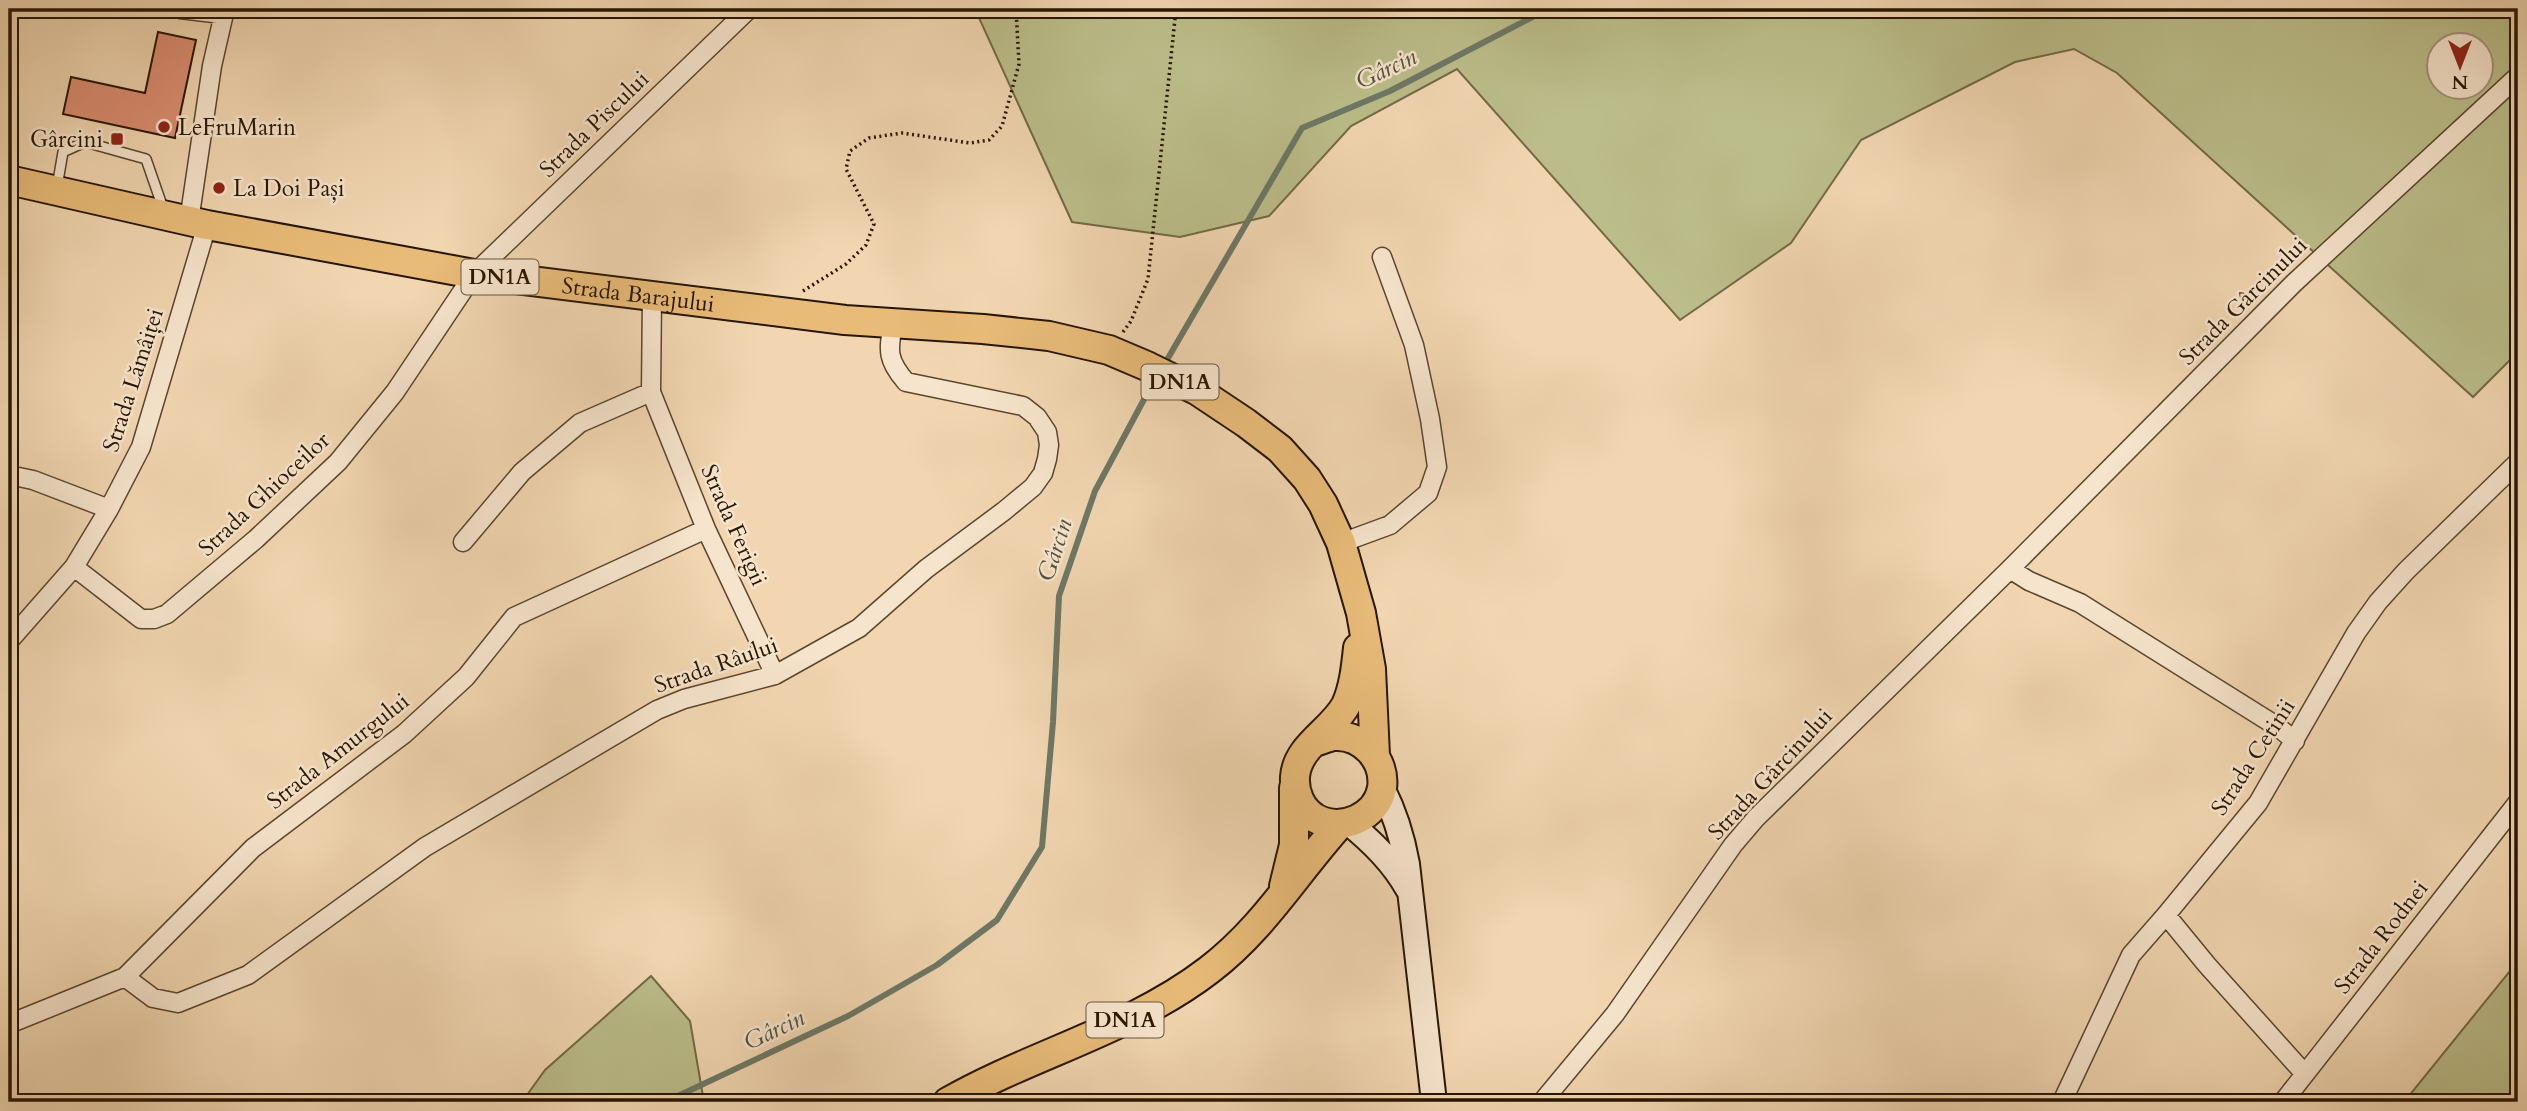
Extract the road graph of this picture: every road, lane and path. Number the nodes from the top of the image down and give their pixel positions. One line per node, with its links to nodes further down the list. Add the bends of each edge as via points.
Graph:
1 (180, 9): 5 (street)
2 (749, 9): 11 (street, Strada Piscului)
3 (1016, 9): 13 (path, via 1019,64 1002,126 989,140 970,143 902,133 869,138 850,151 846,169 874,224 866,244 845,264 802,292)
4 (1176, 9): 15 (path, via 1148,279 1130,321)
5 (223, 11): 9 (street, Strada Lămâiței)
6 (2518, 76): 24 (street, Strada Gârcinului, via 2294,283)
7 (9, 180): 8 (main road, Strada Barajului / DN1A)
8 (56, 193): 9 (main road, Strada Barajului / DN1A); 9 (lane, via 63,152 85,142 146,159)
9 (187, 221): 11 (main road, Strada Barajului / DN1A); 19 (street, Strada Lămâiței, via 141,447)
10 (1381, 257): 22 (street, via 1414,345 1437,467 1428,493 1390,525)
11 (474, 274): 12 (main road, Strada Barajului / DN1A); 23 (street, Strada Ghioceilor, via 395,392 338,463 167,614 141,620)
12 (652, 296): 13 (main road, Strada Barajului / DN1A); 16 (street, Strada Ferigii)
13 (795, 314): 14 (main road, Strada Barajului / DN1A)
14 (893, 324): 15 (main road, Strada Barajului / DN1A, via 1016,332); 27 (street, Strada Râului, via 888,351 894,369 906,382 1023,406 1037,417 1049,445 1043,473 1033,487 926,569 859,628)
15 (1109, 350): 22 (main road, DN1A, via 1198,391 1280,449 1307,479)
16 (651, 392): 20 (street, Strada Ferigii); 21 (street, via 580,423 522,472)
17 (2518, 462): 28 (street, Strada Cetinii, via 2378,602 2356,632)
18 (9, 475): 19 (street)
19 (109, 509): 23 (street, Strada Lămâiței)
20 (706, 529): 27 (street, Strada Ferigii); 38 (street, Strada Amurgului, via 514,617 466,677 404,734 253,848)
21 (463, 542)
22 (1341, 543): 25 (main road, DN1A)
23 (74, 567): 26 (street, Strada Lămâiței)
24 (2010, 569): 28 (street, via 2080,603); 43 (street, Strada Gârcinului, via 1756,818 1615,1014)
25 (1361, 613): 29 (main road, DN1A, via 1352,687 1335,720); 30 (main road, DN1A, via 1371,669)
26 (9, 640)
27 (775, 675): 38 (street, Strada Râului, via 657,710 425,847 248,975 178,1003 153,998)
28 (2295, 741): 37 (street, Strada Cetinii, via 2258,803)
29 (1314, 742): 30 (main road, via 1348,737 1363,743); 31 (main road, DN1A, via 1302,754)
30 (1375, 756): 32 (main road, DN1A)
31 (1294, 785): 34 (main road, via 1305,809 1315,817); 36 (main road, DN1A, via 1294,845)
32 (1382, 788): 34 (main road, DN1A, via 1364,816); 35 (main road, via 1402,837)
33 (2518, 802): 40 (street, Strada Rodnei)
34 (1344, 823): 35 (main road, via 1385,855); 36 (main road, DN1A, via 1312,856)
35 (1410, 892): 42 (main road)
36 (1279, 902): 41 (main road, DN1A, via 1241,943 1191,984 1126,1020 1009,1070)
37 (2166, 915): 40 (street); 44 (street, Strada Cetinii, via 2131,955)
38 (125, 977): 39 (street, Strada Amurgului)
39 (9, 1024)
40 (2304, 1073): 45 (street, Strada Rodnei)
41 (948, 1102)
42 (1434, 1102)
43 (1542, 1102)
44 (2062, 1102)
45 (2283, 1102)

